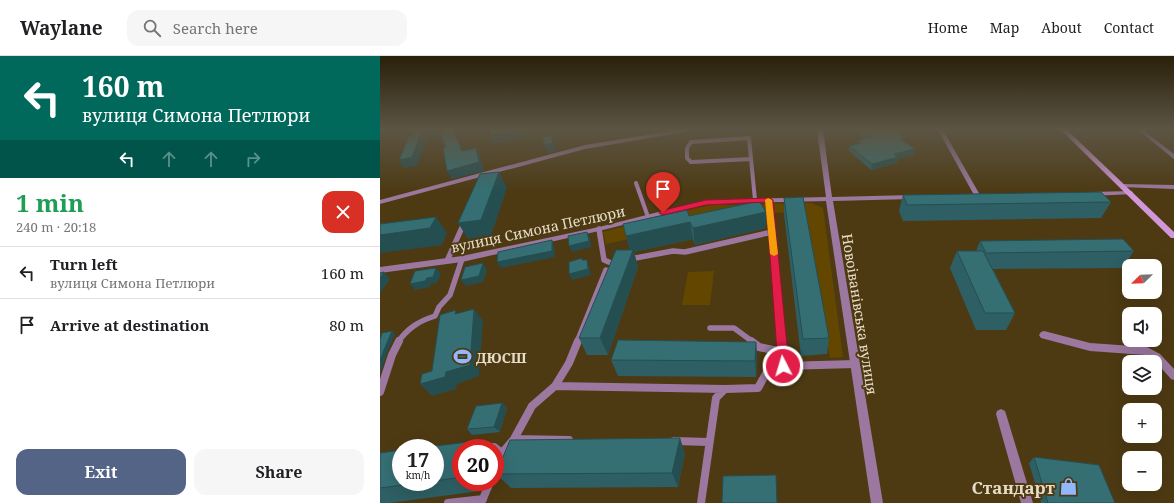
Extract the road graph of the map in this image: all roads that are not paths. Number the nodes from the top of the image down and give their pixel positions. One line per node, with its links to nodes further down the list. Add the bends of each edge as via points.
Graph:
1 (571, 151): 20 (street)
2 (687, 151): 7 (lane, via 687,158 691,162)
3 (750, 151): 7 (lane)
4 (823, 151): 17 (street, Новоіванівська вулиця)
5 (952, 151): 13 (street)
6 (1086, 151): 9 (main road)
7 (751, 159): 18 (lane)
8 (636, 183): 21 (lane)
9 (1123, 186): 10 (street); 12 (main road)
10 (1174, 187)
11 (1086, 194): 12 (street)
12 (1130, 194): 25 (main road)
13 (977, 195): 14 (street); 15 (street)
14 (984, 195)
15 (969, 196)
16 (922, 197): 17 (street, вулиця Симона Петлюри)
17 (829, 199): 19 (street, вулиця Симона Петлюри); 33 (street, Новоіванівська вулиця)
18 (755, 200): 19 (street, вулиця Симона Петлюри); 21 (street, вулиця Симона Петлюри, via 706,202)
19 (770, 200): 24 (lane)
20 (380, 202)
21 (648, 217): 23 (street, вулиця Симона Петлюри)
22 (466, 218): 27 (lane)
23 (599, 229): 24 (lane, via 604,260 610,263 673,251 685,252); 26 (street, вулиця Симона Петлюри)
24 (772, 232): 32 (lane)
25 (1174, 236)
26 (462, 258): 27 (street, вулиця Симона Петлюри); 38 (lane, via 450,295 439,307 436,316 422,319 401,337)
27 (447, 261): 28 (street, вулиця Симона Петлюри)
28 (380, 270)
29 (606, 270): 36 (lane, via 569,363)
30 (710, 328): 32 (lane, via 734,328 759,347)
31 (1044, 335): 35 (street, via 1090,347 1147,351 1158,357)
32 (782, 352): 34 (lane)
33 (855, 364): 34 (lane); 49 (street, Новоіванівська вулиця)
34 (783, 366): 37 (lane, via 768,370 758,388)
35 (1174, 376)
36 (555, 386): 37 (lane); 40 (lane, via 532,406)
37 (725, 389): 43 (lane, via 716,398)
38 (380, 392)
39 (1001, 414): 50 (street)
40 (514, 439): 41 (lane); 44 (lane)
41 (577, 440)
42 (663, 441): 43 (lane)
43 (709, 442): 48 (lane)
44 (504, 450)
45 (486, 491): 46 (lane)
46 (482, 501): 47 (lane)
47 (448, 503)
48 (701, 503)
49 (876, 503)
50 (1027, 503)

